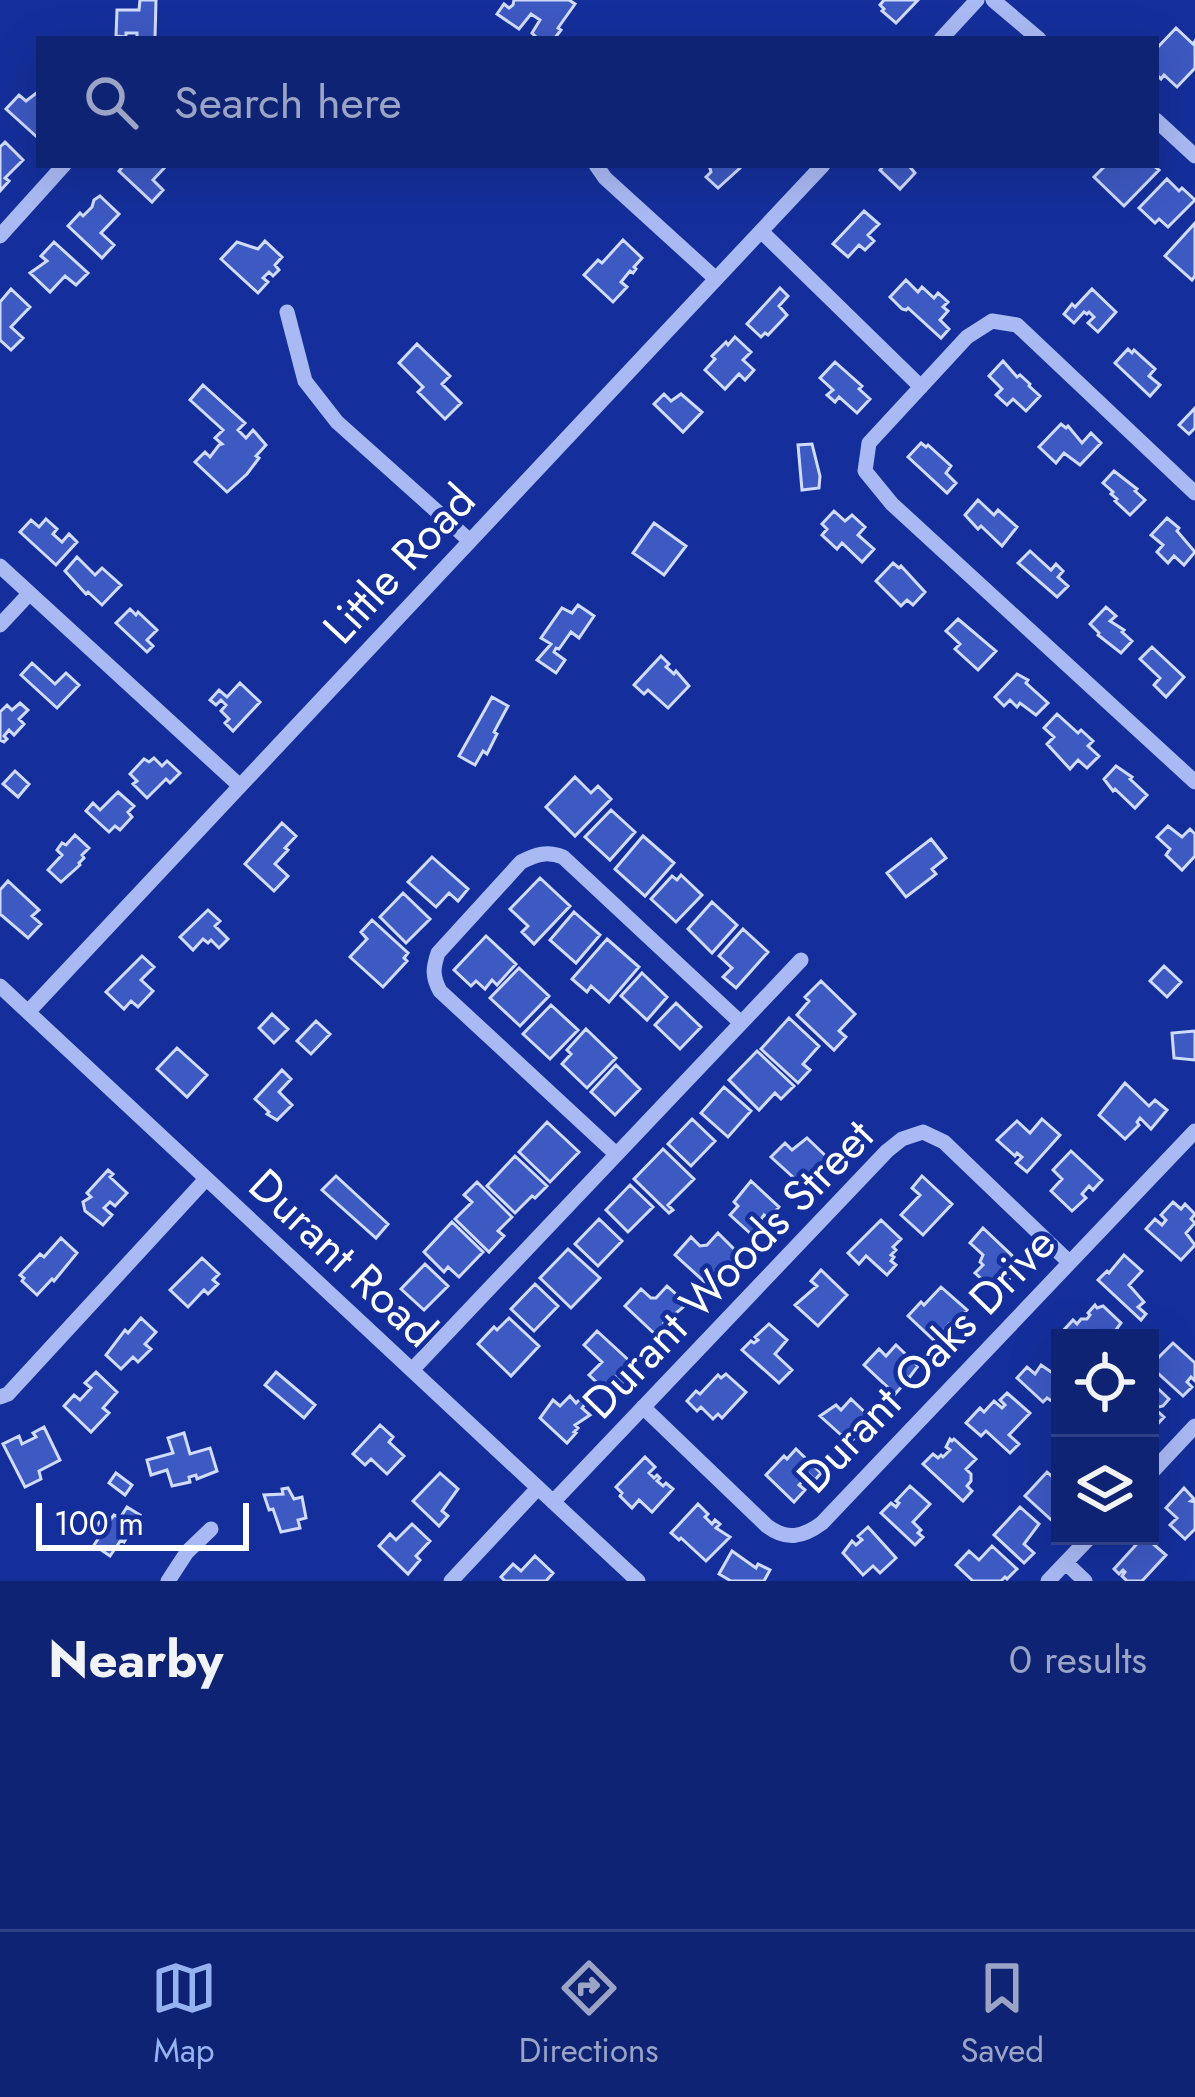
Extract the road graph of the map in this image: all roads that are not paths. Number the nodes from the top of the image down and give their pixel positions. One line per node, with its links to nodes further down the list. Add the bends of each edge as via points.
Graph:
1 (977, 0): 3 (street)
2 (993, 0): 4 (street)
3 (944, 36)
4 (1035, 36)
5 (1159, 123): 6 (street)
6 (1195, 156)
7 (61, 168): 11 (street)
8 (598, 168): 12 (street)
9 (820, 168): 10 (street, Little Road)
10 (761, 231): 12 (street, Little Road); 14 (street)
11 (0, 236)
12 (716, 279): 16 (street, Little Road)
13 (287, 312): 16 (street, via 305,381 337,422)
14 (921, 387): 15 (street, via 992,321 1016,325); 20 (street, via 868,443 865,471)
15 (1195, 493)
16 (470, 541): 21 (street, Little Road)
17 (0, 566): 18 (street)
18 (29, 594): 19 (street); 21 (street)
19 (0, 625)
20 (1195, 782)
21 (240, 786): 24 (street, Little Road)
22 (801, 960): 25 (street)
23 (0, 986): 24 (street, Durant Road)
24 (28, 1012): 28 (street, Durant Road)
25 (742, 1023): 27 (street); 27 (street, via 563,857 550,852 521,862 438,953 434,980)
26 (1195, 1131): 29 (street, Durant Oaks Drive)
27 (616, 1154): 30 (street)
28 (206, 1179): 30 (street, Durant Road); 31 (street)
29 (1069, 1262): 32 (street, Durant Woods Street, via 944,1142 923,1132 902,1139); 32 (street, Durant Oaks Drive, via 804,1535 777,1534)
30 (412, 1370): 35 (street, Durant Road)
31 (0, 1397)
32 (643, 1407): 36 (street, Durant Woods Street)
33 (1192, 1435): 34 (street)
34 (1159, 1466)
35 (538, 1488): 36 (street, Durant Road); 41 (street)
36 (553, 1502): 42 (street, Durant Road)
37 (211, 1529): 40 (street)
38 (1083, 1545): 39 (street)
39 (1066, 1563): 43 (street); 44 (street)
40 (167, 1581)
41 (452, 1581)
42 (638, 1581)
43 (1048, 1581)
44 (1085, 1581)

